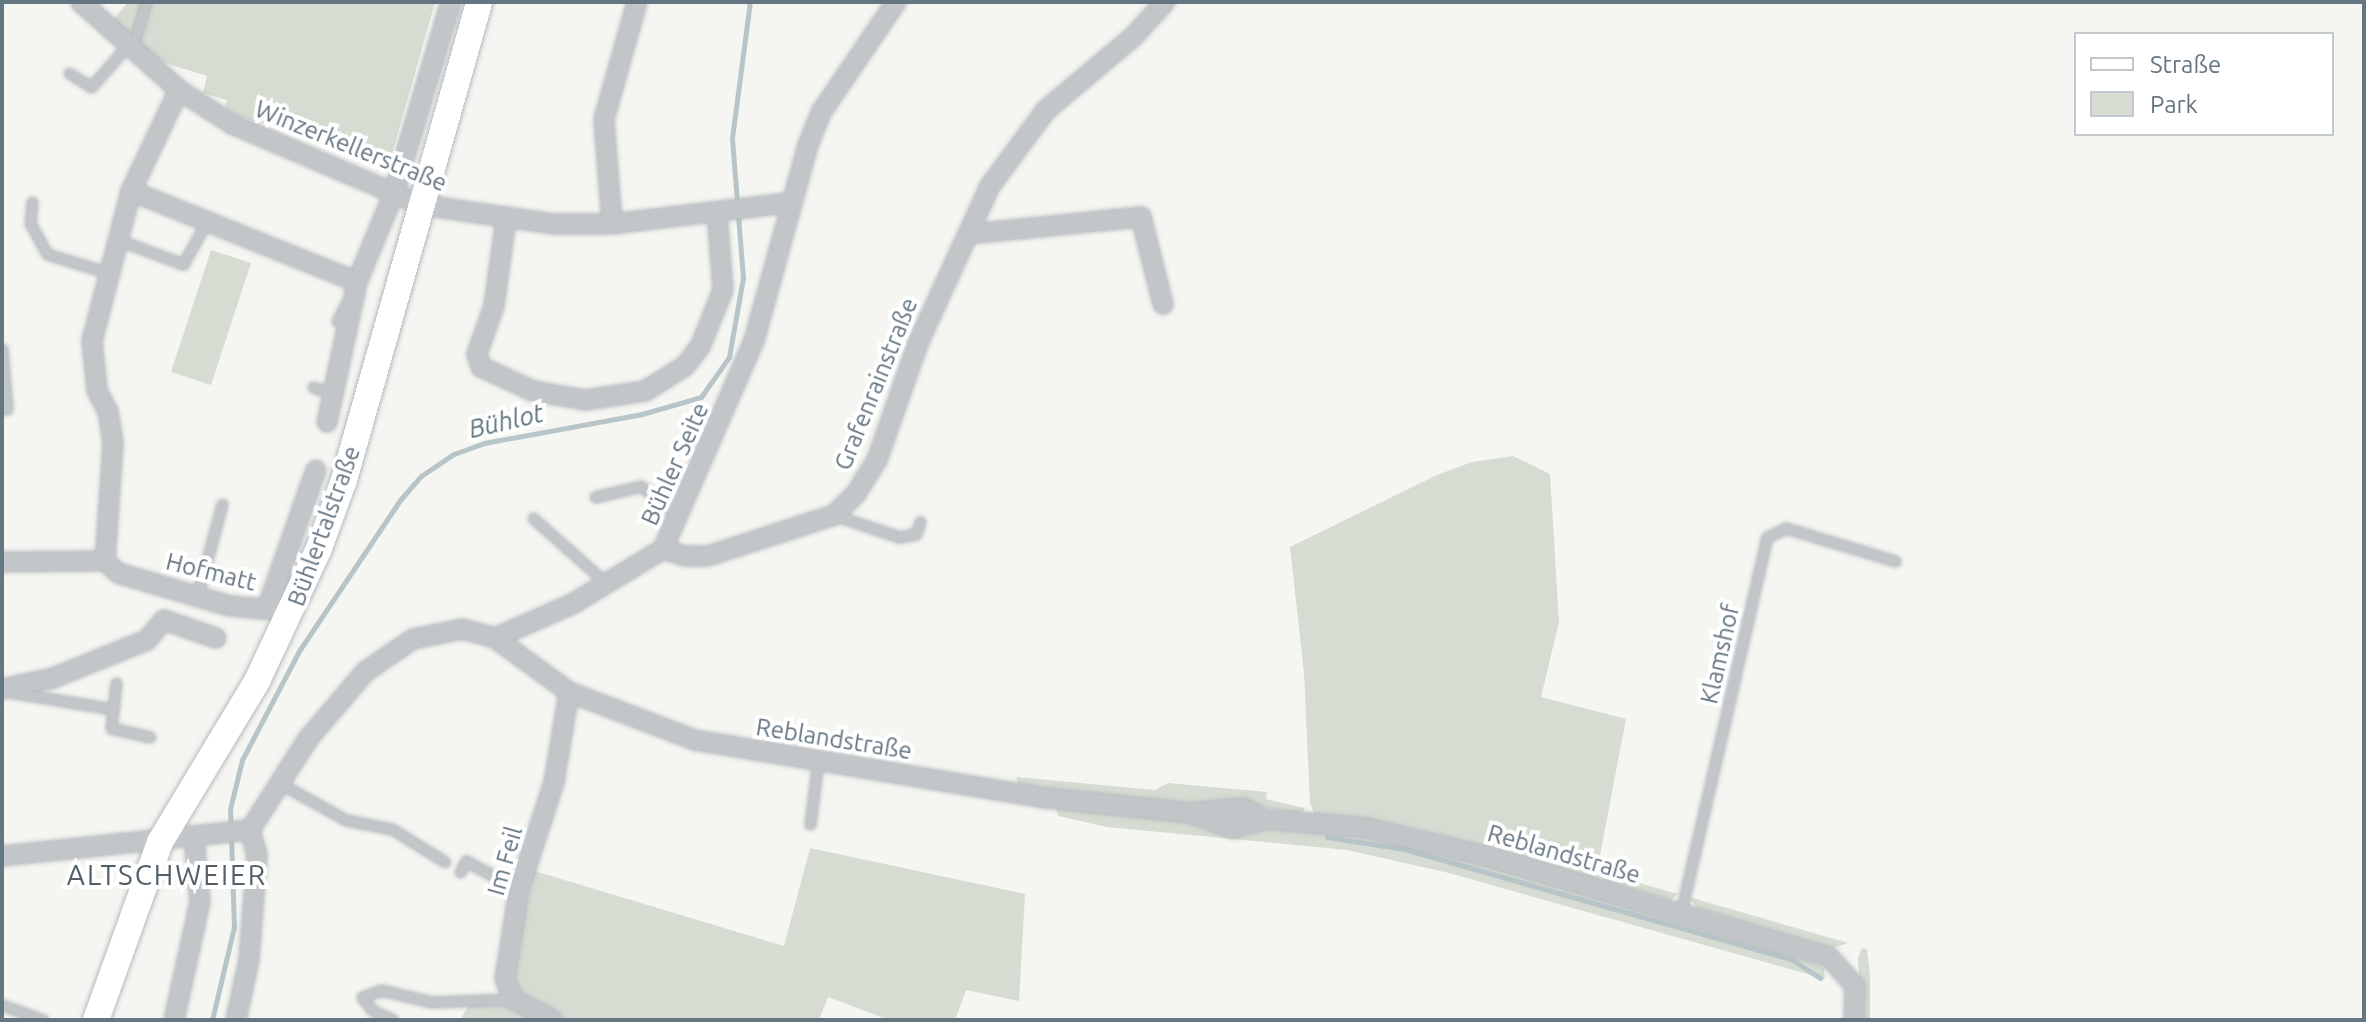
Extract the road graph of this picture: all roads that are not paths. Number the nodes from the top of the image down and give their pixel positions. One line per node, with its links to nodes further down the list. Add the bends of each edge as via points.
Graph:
1 (81, 2): 8 (street, Winzerkellerstraße)
2 (146, 2): 8 (lane)
3 (451, 2): 12 (street)
4 (479, 2): 15 (main road, Bühlertalstraße)
5 (637, 2): 19 (street, via 604,119)
6 (896, 2): 14 (street, Bühler Seite, via 822,111)
7 (1165, 2): 20 (street, Grafenrainstraße, via 1133,37 1046,110 990,186)
8 (130, 47): 9 (lane, via 91,87); 10 (street, Winzerkellerstraße)
9 (69, 73)
10 (179, 90): 11 (street); 12 (street, Winzerkellerstraße, via 232,124)
11 (131, 191): 18 (street); 21 (street)
12 (394, 193): 15 (street, Winzerkellerstraße); 23 (street)
13 (32, 202): 22 (lane, via 30,223 47,254)
14 (789, 203): 16 (street, Winzerkellerstraße); 35 (street, Bühler Seite, via 754,341)
15 (422, 205): 17 (street, Winzerkellerstraße); 56 (main road, Bühlertalstraße, via 344,480 318,551 257,681)
16 (723, 211): 17 (street, via 723,290 700,347 666,381 645,391 586,400 533,391 481,367 477,354 494,306); 19 (street, Winzerkellerstraße)
17 (506, 219): 19 (street, Winzerkellerstraße)
18 (208, 221): 21 (lane, via 183,264); 23 (street)
19 (612, 224)
20 (970, 234): 24 (street, via 1141,217); 34 (street, Grafenrainstraße, via 939,294 868,479)
21 (116, 239): 22 (street)
22 (106, 272): 39 (street, via 92,341 97,390 108,412 113,443)
23 (357, 282): 25 (lane); 28 (street)
24 (1163, 304)
25 (337, 321)
26 (2, 349): 29 (lane, via 7,409)
27 (313, 387): 28 (lane)
28 (335, 394): 30 (street)
29 (2, 409)
30 (327, 422)
31 (316, 470): 43 (street, Hofmatt, via 267,609 230,606)
32 (595, 497): 35 (lane, via 641,486)
33 (222, 504): 43 (lane)
34 (834, 515): 37 (lane, via 899,537 916,534); 38 (street, Grafenrainstraße, via 708,556)
35 (679, 516): 38 (street, Bühler Seite)
36 (533, 518): 42 (lane)
37 (920, 522)
38 (663, 549): 42 (street, Bühler Seite)
39 (105, 561): 41 (street, Hofmatt); 43 (street, Hofmatt, via 118,573)
40 (1895, 561): 61 (lane, Klamshof, via 1786,528 1767,537)
41 (2, 562)
42 (606, 583): 45 (street, Bühler Seite)
43 (198, 593)
44 (216, 638): 47 (street, via 164,620 147,640 53,678)
45 (495, 638): 48 (street, Reblandstraße); 52 (street, via 462,629 440,631 388,652 340,698)
46 (116, 683): 49 (lane)
47 (2, 689): 49 (lane)
48 (569, 692): 51 (street, Reblandstraße, via 695,740); 60 (street, Im Feil, via 554,782)
49 (113, 709): 50 (lane, via 111,728)
50 (150, 737)
51 (818, 761): 53 (lane); 61 (street, Reblandstraße, via 1047,798 1190,813 1223,806 1266,819 1413,836)
52 (281, 784): 54 (street); 58 (lane, via 346,820 392,829)
53 (810, 824)
54 (245, 832): 55 (street); 67 (street, via 257,855 249,960)
55 (202, 837): 56 (street); 66 (street, via 200,902)
56 (160, 842): 57 (street); 65 (main road, Bühlertalstraße)
57 (2, 856)
58 (445, 862)
59 (460, 872): 60 (lane, via 466,861)
60 (519, 890): 62 (street, Im Feil, via 505,979)
61 (1681, 912): 70 (street, Reblandstraße, via 1813,951 1841,966 1855,986)
62 (513, 999): 68 (lane, via 431,1002 381,990 362,997 372,1010); 69 (street)
63 (2, 1005): 64 (lane)
64 (43, 1020)
65 (96, 1020)
66 (174, 1020)
67 (236, 1020)
68 (393, 1020)
69 (552, 1020)
70 (1854, 1020)

